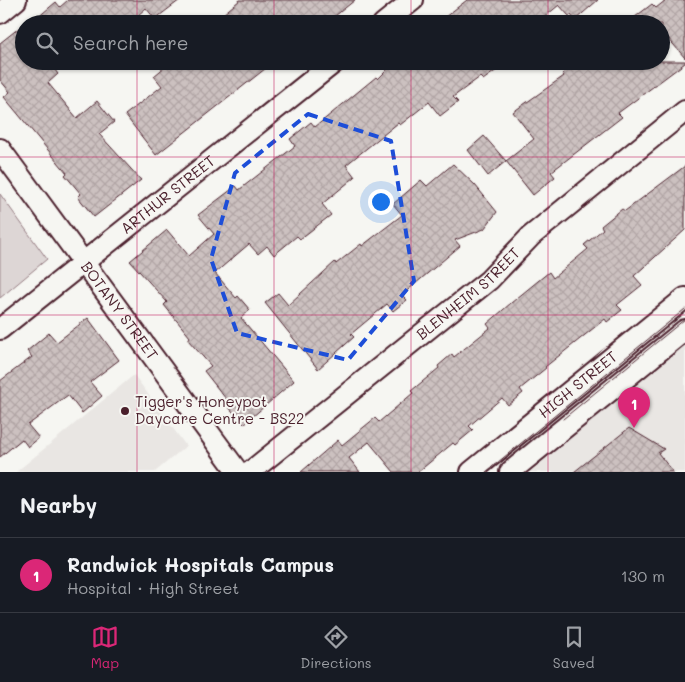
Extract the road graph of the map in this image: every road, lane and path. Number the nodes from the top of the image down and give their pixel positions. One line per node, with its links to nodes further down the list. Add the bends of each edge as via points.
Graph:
1 (16, 0): 3 (street)
2 (413, 0): 4 (street)
3 (0, 13)
4 (394, 15)
5 (325, 70): 8 (street, ARTHUR STREET)
6 (685, 111): 13 (street, BLENHEIM STREET, via 531,236 489,280)
7 (0, 149): 8 (street, BOTANY STREET)
8 (83, 262): 10 (street, ARTHUR STREET); 12 (street, BOTANY STREET)
9 (685, 298): 14 (street, HIGH STREET)
10 (0, 330)
11 (685, 330): 15 (street, HIGH STREET)
12 (238, 472)
13 (250, 472)
14 (470, 472)
15 (510, 472)

